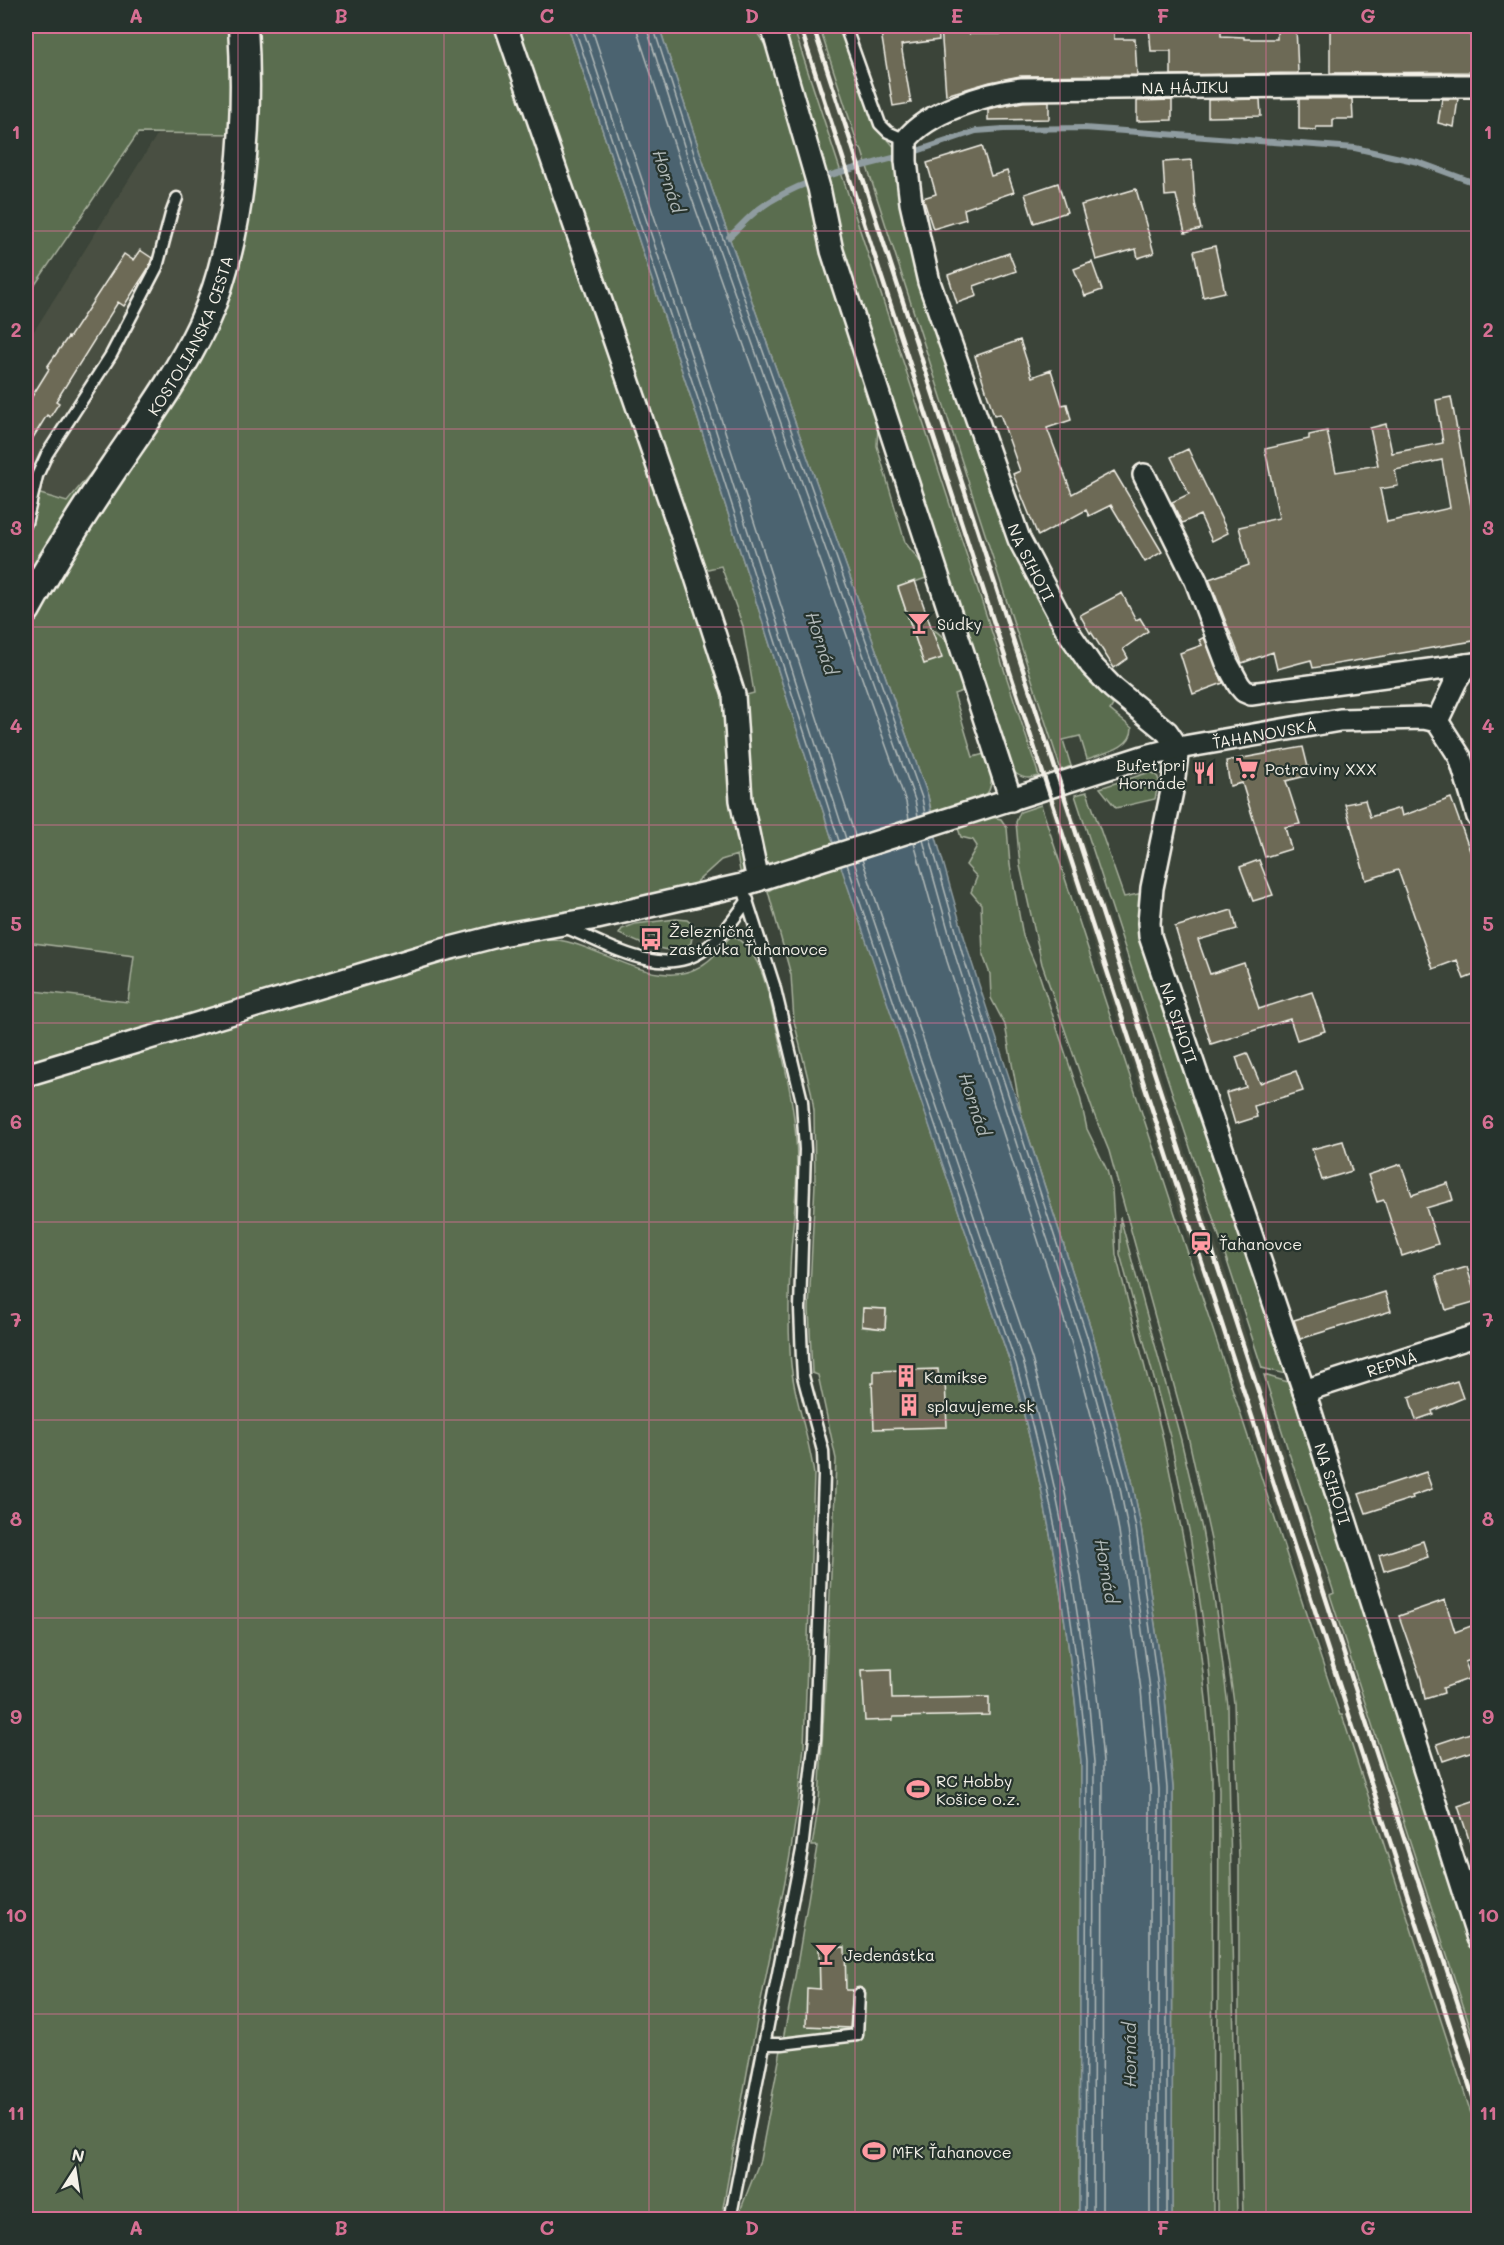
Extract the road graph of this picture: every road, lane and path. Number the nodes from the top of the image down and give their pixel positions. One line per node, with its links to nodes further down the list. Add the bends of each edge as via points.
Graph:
1 (243, 26): 10 (street, KOSTOLIANSKA CESTA, via 243,134 238,191 212,299 159,403 74,526)
2 (506, 26): 17 (street, via 734,695 741,800)
3 (772, 26): 15 (street, via 819,188 832,251)
4 (845, 26): 6 (lane, via 880,124)
5 (1479, 86): 6 (street, NA HÁJIKU, via 1022,89 977,99 921,125)
6 (906, 140): 13 (street, NA SIHOTI, via 911,203 929,282 1019,539 1067,630 1091,665 1167,732)
7 (177, 198): 9 (lane, via 157,267 111,355 47,454)
8 (1144, 475): 11 (street, via 1196,581 1227,663 1244,691 1251,694)
9 (26, 523)
10 (26, 609)
11 (1473, 664): 12 (street, via 1456,681)
12 (1437, 721): 13 (street, ŤAHANOVSKÁ, via 1340,720); 14 (street)
13 (1178, 748): 15 (street, ŤAHANOVSKÁ); 21 (street, NA SIHOTI, via 1151,900 1150,936)
14 (1473, 774): 16 (street)
15 (1011, 800): 17 (street, ŤAHANOVSKÁ)
16 (1479, 817)
17 (756, 885): 18 (street, ŤAHANOVSKÁ); 18 (lane, via 725,930 703,951 687,958 666,962 641,958); 24 (lane, via 774,985 802,1101 802,1359 823,1451 824,1476 811,1784)
18 (558, 925): 19 (street, ŤAHANOVSKÁ, via 433,953)
19 (26, 1075)
20 (1479, 1335): 21 (street, REPNÁ)
21 (1304, 1391): 22 (street, NA SIHOTI)
22 (1479, 1938)
23 (859, 1994): 24 (lane, via 857,2035)
24 (764, 2044): 25 (lane)
25 (730, 2220)

